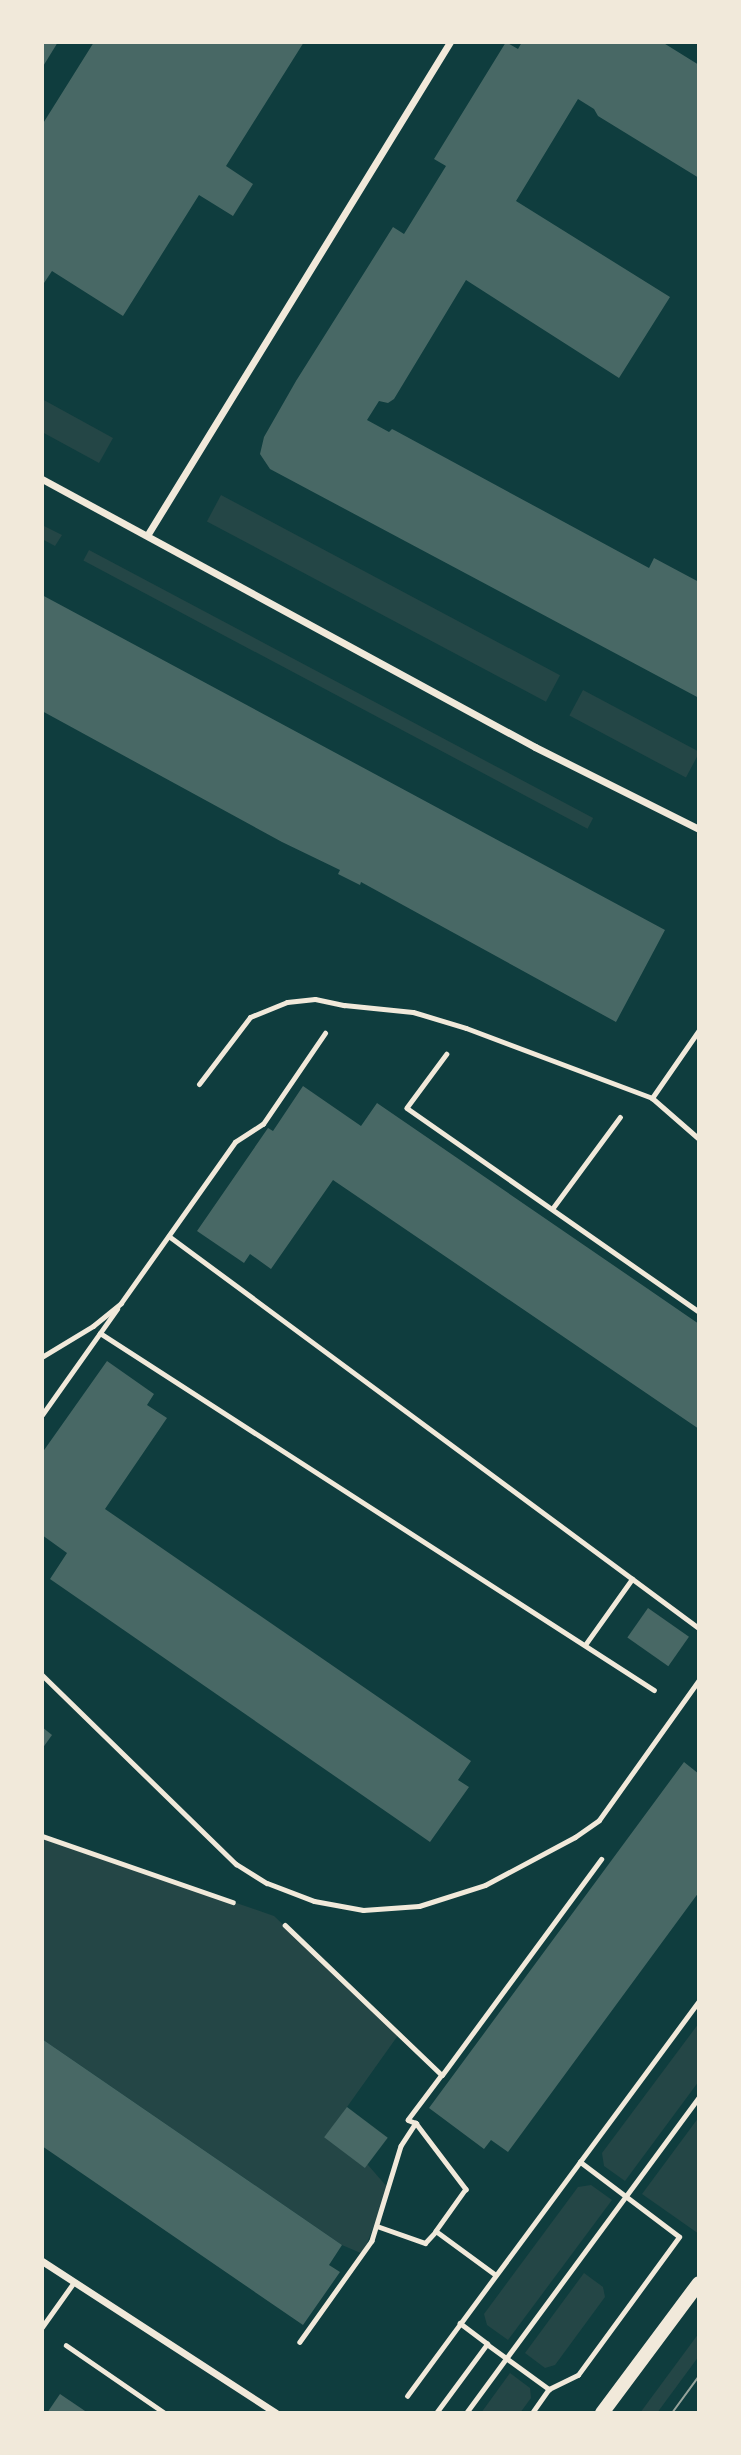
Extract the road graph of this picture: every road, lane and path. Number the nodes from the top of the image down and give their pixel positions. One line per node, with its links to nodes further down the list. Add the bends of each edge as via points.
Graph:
1 (450, 42): 3 (street)
2 (42, 479): 3 (street)
3 (148, 534): 4 (street, via 535,747)
4 (699, 829)
5 (344, 1005): 6 (lane, via 413,1012); 8 (lane, via 315,999 287,1002 250,1017); 13 (path, via 263,1124 235,1142)
6 (467, 1028): 9 (lane); 12 (path, via 407,1108)
7 (699, 1030): 10 (lane)
8 (198, 1084)
9 (626, 1088): 10 (lane); 12 (path, via 620,1117)
10 (652, 1098): 11 (lane)
11 (699, 1139)
12 (552, 1209): 15 (path)
13 (169, 1236): 14 (path); 19 (path)
14 (121, 1303): 16 (path); 17 (path)
15 (699, 1312)
16 (100, 1333): 18 (path); 21 (path)
17 (42, 1357)
18 (42, 1415)
19 (632, 1578): 20 (path); 21 (path)
20 (699, 1628)
21 (584, 1646): 24 (path)
22 (42, 1675): 24 (lane, via 236,1864 267,1883 314,1901 363,1910 419,1906 485,1885 575,1837 599,1820)
23 (699, 1679): 24 (lane)
24 (680, 1706)
25 (42, 1836): 27 (path)
26 (603, 1856): 30 (path)
27 (236, 1902)
28 (274, 1916): 30 (path)
29 (699, 2001): 33 (path)
30 (442, 2076): 32 (path, via 408,2120)
31 (699, 2097): 34 (path)
32 (416, 2123): 35 (path, via 401,2146); 36 (path, via 466,2189)
33 (580, 2162): 34 (path); 38 (path)
34 (626, 2196): 46 (path); 47 (path, via 679,2237 578,2375)
35 (377, 2226): 36 (path, via 425,2243); 44 (path, via 372,2241)
36 (436, 2231): 38 (path)
37 (42, 2260): 39 (street)
38 (496, 2275): 41 (path)
39 (74, 2281): 42 (lane); 50 (street)
40 (699, 2283): 54 (main road)
41 (460, 2324): 45 (path); 48 (path)
42 (42, 2327)
43 (63, 2343): 49 (path)
44 (300, 2343)
45 (486, 2344): 46 (path); 51 (path)
46 (506, 2358): 47 (path); 52 (path)
47 (549, 2389): 53 (path)
48 (407, 2396)
49 (164, 2413)
50 (276, 2413)
51 (436, 2413)
52 (466, 2413)
53 (532, 2413)
54 (602, 2413)

